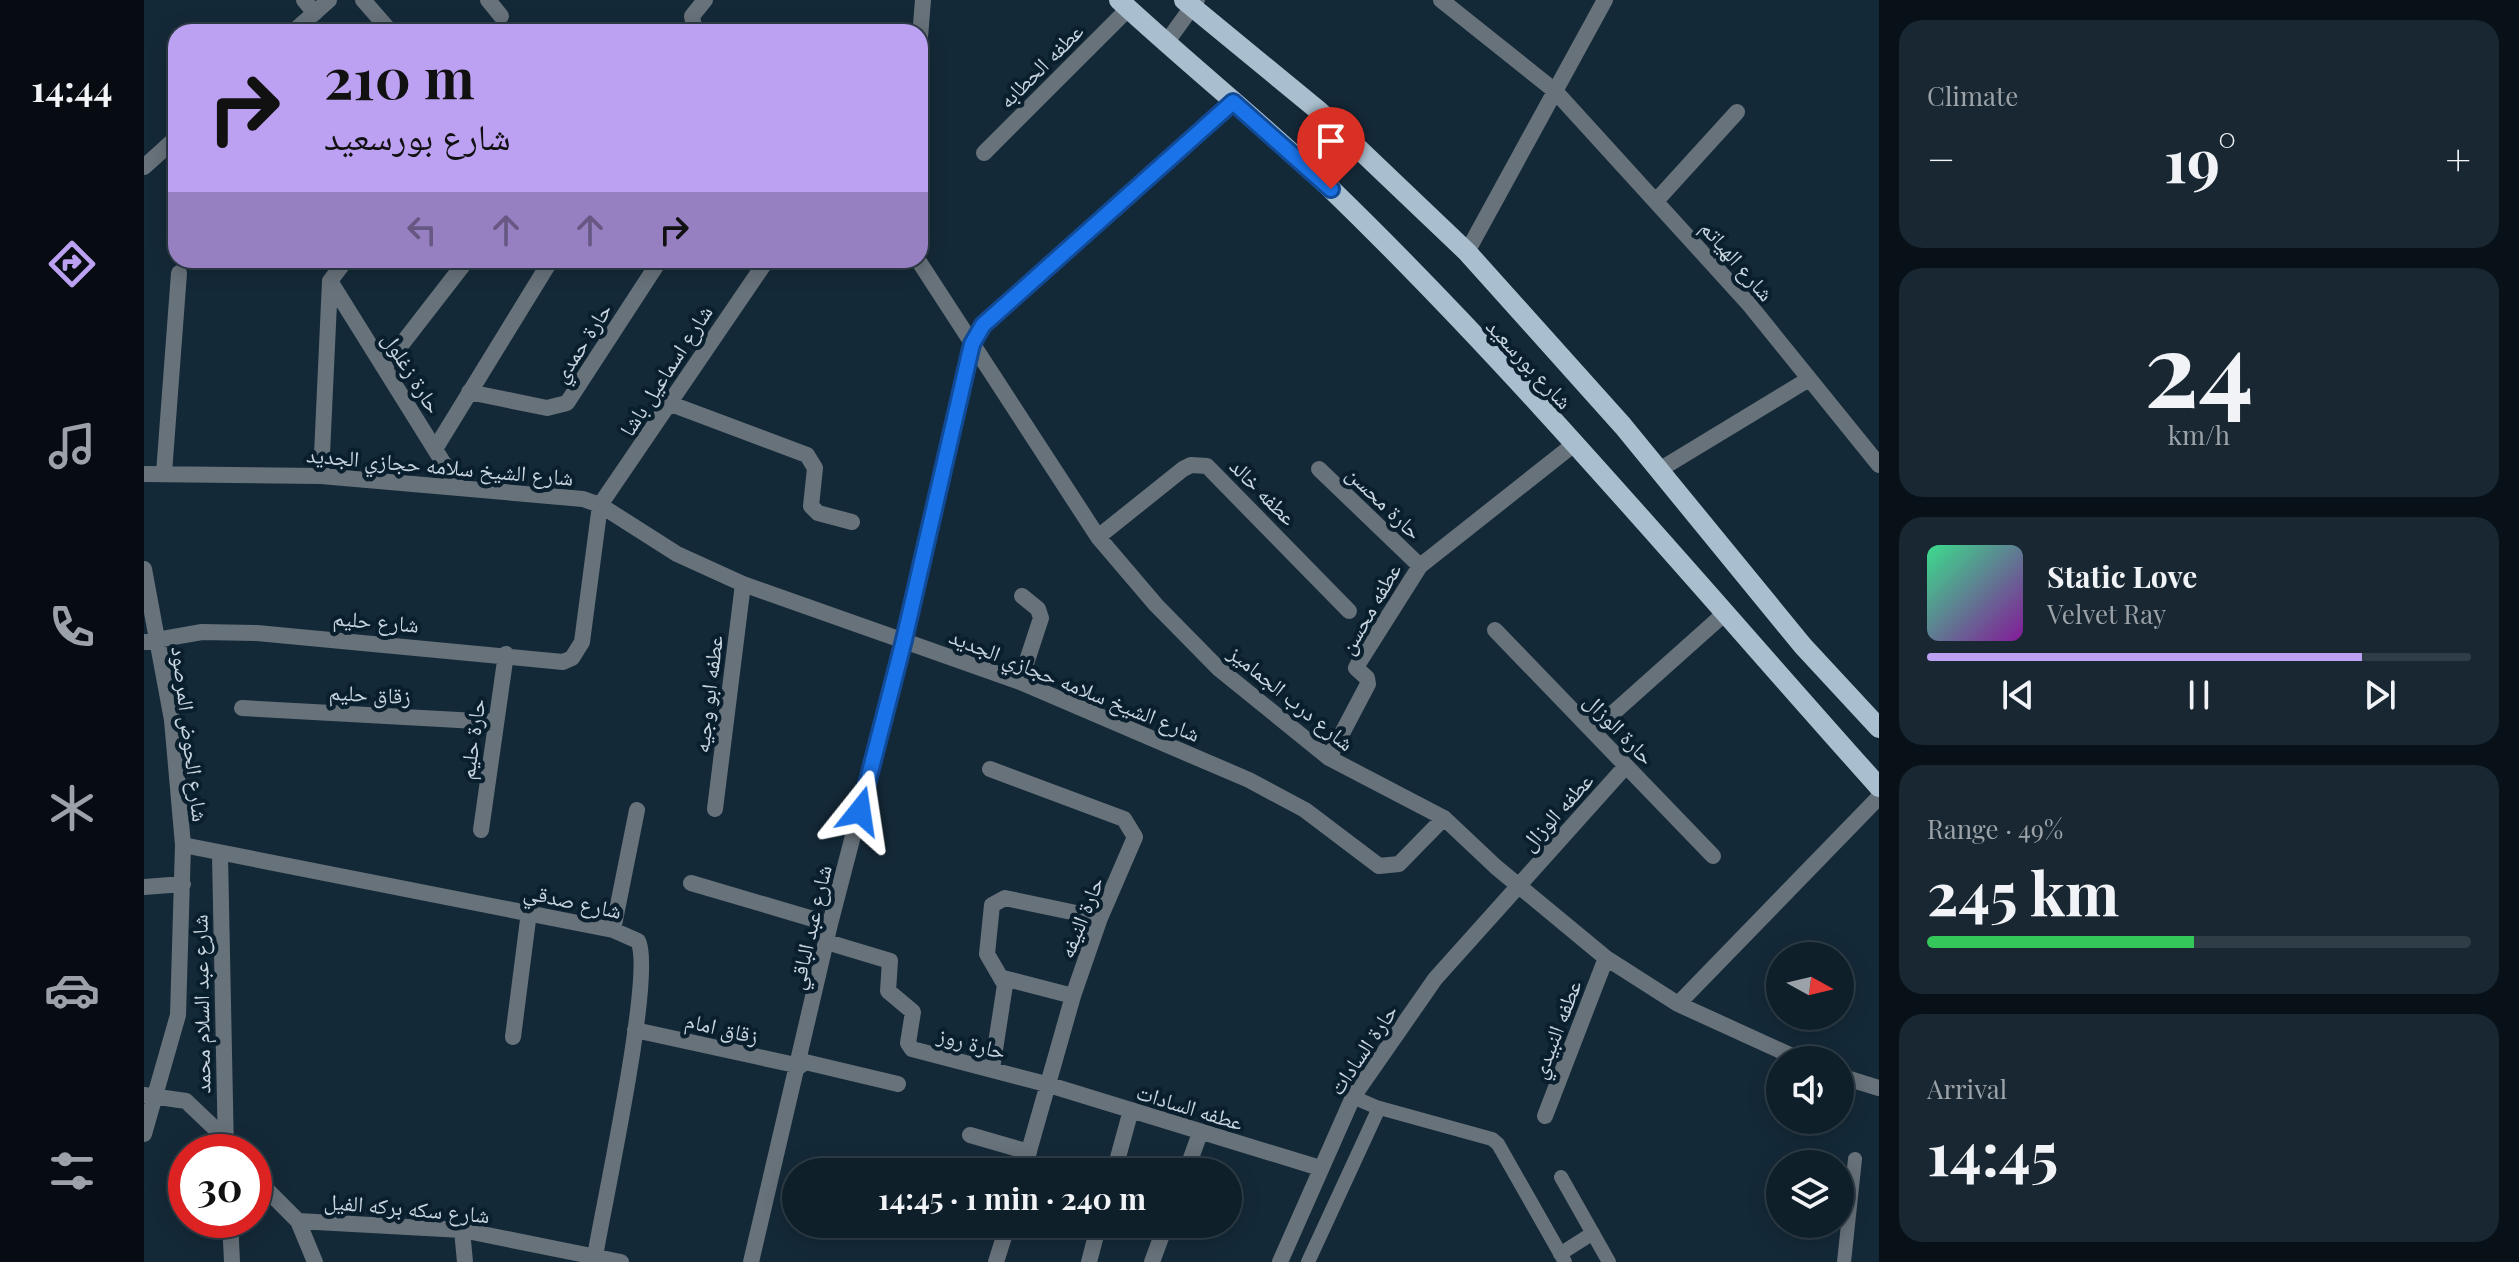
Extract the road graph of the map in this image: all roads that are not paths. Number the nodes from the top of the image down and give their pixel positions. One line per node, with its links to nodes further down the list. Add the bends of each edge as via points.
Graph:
1 (329, 0): 10 (street)
2 (363, 0): 13 (street)
3 (488, 0): 11 (street)
4 (705, 0): 14 (street, via 694,10)
5 (923, 0): 15 (street)
6 (1441, 0): 17 (street, شارع الهياتم)
7 (1605, 0): 17 (street)
8 (1190, 2): 16 (street); 24 (main road, شارع بورسعيد, via 1319,111)
9 (1123, 4): 16 (main road, شارع بورسعيد); 21 (street, عطفه الحطابه)
10 (309, 6): 12 (street)
11 (501, 16)
12 (298, 24)
13 (384, 24)
14 (693, 24)
15 (921, 24)
16 (1166, 43): 18 (main road, شارع بورسعيد)
17 (1555, 91): 23 (street, شارع الهياتم); 24 (street)
18 (1233, 102): 33 (street, شارع عبد الباقي, via 983,325); 38 (main road, شارع بورسعيد, via 1331,189)
19 (1737, 112): 23 (street)
20 (168, 145): 22 (street)
21 (984, 153)
22 (144, 167)
23 (1656, 201): 35 (street, شارع الهياتم)
24 (1467, 252): 42 (main road, شارع بورسعيد)
25 (340, 268): 32 (street)
26 (461, 268): 34 (street)
27 (546, 268): 36 (street)
28 (655, 268): 36 (street, حارة حمدي, via 567,403 547,408)
29 (761, 268): 37 (street, شارع اسماعيل باشا)
30 (923, 268): 33 (street, شارع درب الجماميز)
31 (179, 273): 43 (street)
32 (330, 281): 34 (street, حارة زغلول); 45 (street)
33 (972, 344): 49 (street, شارع درب الجماميز); 58 (street, شارع عبد الباقي)
34 (384, 367): 39 (street, حارة زغلول)
35 (1809, 379): 40 (street, شارع الهياتم); 42 (street)
36 (469, 392): 39 (street)
37 (671, 404): 47 (street, شارع اسماعيل باشا); 48 (street, via 807,455 815,468 811,506)
38 (1573, 445): 50 (street, عطفه محسن); 55 (main road, شارع بورسعيد)
39 (435, 449): 46 (street, حارة زغلول)
40 (1879, 465)
41 (1319, 469): 50 (street, حارة محسن)
42 (1659, 470): 63 (main road, شارع بورسعيد, via 1803,646)
43 (164, 473): 44 (street, شارع الشيخ سلامه حجازي الجديد); 45 (street, شارع الشيخ سلامه حجازي الجديد)
44 (144, 474)
45 (321, 476): 46 (street, شارع الشيخ سلامه حجازي الجديد)
46 (459, 488): 47 (street, شارع الشيخ سلامه حجازي الجديد)
47 (600, 505): 52 (street, شارع الشيخ سلامه حجازي الجديد, via 677,554); 59 (street, شارع حليم, via 582,642 572,658 563,662)
48 (852, 522)
49 (1098, 537): 54 (street, عطفه خالد, via 1183,469 1207,466); 65 (street, شارع درب الجماميز, via 1218,668)
50 (1420, 566): 65 (street, عطفه محسن, via 1358,664 1358,672 1369,681)
51 (144, 569): 57 (street, شارع الحوض المرصود)
52 (743, 584): 58 (street, شارع الشيخ سلامه حجازي الجديد); 70 (street, عطفه ابو وجيه)
53 (1022, 596): 60 (street, via 1041,618)
54 (1349, 611)
55 (1724, 614): 64 (street); 68 (main road, شارع بورسعيد)
56 (1495, 630): 64 (street, حارة الوزال)
57 (150, 640): 59 (street, شارع حليم, via 202,632 257,633); 74 (street, شارع الحوض المرصود, via 172,720)
58 (904, 640): 60 (street, شارع الشيخ سلامه حجازي الجديد); 83 (street, شارع عبد الباقي)
59 (506, 654): 62 (street, حارة حليم)
60 (1020, 682): 72 (street, شارع الشيخ سلامه حجازي الجديد, via 1249,780 1305,810 1379,866 1399,864)
61 (242, 708): 62 (street, زقاق حليم)
62 (495, 722): 73 (street, حارة حليم)
63 (1879, 728)
64 (1593, 731): 66 (street, حارة الوزال)
65 (1329, 758): 72 (street, شارع درب الجماميز)
66 (1626, 766): 76 (street, حارة الوزال); 79 (street, عطفه الوزال)
67 (990, 769): 82 (street, حارة النيفه, via 1130,824 1135,844)
68 (1879, 787)
69 (1879, 797): 89 (street)
70 (715, 809)
71 (637, 810): 84 (street)
72 (1444, 818): 79 (street, شارع درب الجماميز)
73 (481, 830)
74 (183, 845): 75 (street, شارع صدقي); 78 (street, شارع الحوض المرصود)
75 (220, 855): 81 (street, شارع صدقي); 107 (street, شارع عبد السلام محمد)
76 (1713, 856)
77 (691, 883): 83 (street)
78 (183, 884): 80 (street); 99 (street, شارع الحوض المرصود, via 178,1015)
79 (1518, 885): 86 (street, شارع درب الجماميز); 100 (street, حارة السادات, via 1435,979)
80 (144, 887)
81 (529, 912): 84 (street, شارع صدقي); 91 (street)
82 (1100, 918): 87 (street, via 1005,898 996,901 987,954); 88 (street, حارة النيفه)
83 (830, 924): 85 (street, شارع عبد الباقي)
84 (613, 930): 90 (street, شارع صدقي, via 629,934 642,949)
85 (827, 942): 93 (street, شارع عبد الباقي); 94 (street, حارة روز, via 890,961 888,991 913,1012 911,1048)
86 (1606, 958): 89 (street, شارع درب الجماميز); 103 (street, عطفه النبيدي)
87 (1003, 978): 88 (street); 94 (street)
88 (1073, 996): 97 (street, حارة النيفه)
89 (1678, 1004): 92 (street, شارع درب الجماميز)
90 (635, 1030): 93 (street, زقاق امام); 125 (street, شارع صدقي)
91 (513, 1037)
92 (1770, 1046)
93 (800, 1064): 96 (street, زقاق امام); 130 (street, شارع عبد الباقي)
94 (992, 1069): 97 (street, حارة روز)
95 (1854, 1080): 98 (street)
96 (898, 1084)
97 (1046, 1084): 102 (street, عطفه السادات); 109 (street, حارة النيفه)
98 (1879, 1088)
99 (151, 1095): 105 (street, شارع الحوض المرصود); 106 (street, via 186,1101)
100 (1353, 1097): 101 (lane); 114 (street, حارة السادات)
101 (1379, 1108): 124 (lane, via 1481,1134 1498,1144); 135 (lane)
102 (1131, 1110): 104 (street, عطفه السادات); 111 (street)
103 (1545, 1116)
104 (1200, 1133): 112 (street); 114 (street, عطفه السادات)
105 (144, 1134)
106 (215, 1134)
107 (225, 1134)
108 (970, 1135): 109 (street)
109 (1029, 1152): 110 (street, حارة النيفه)
110 (1027, 1158)
111 (1118, 1158)
112 (1191, 1158)
113 (1855, 1159): 137 (lane)
114 (1320, 1168): 134 (street, حارة السادات)
115 (1561, 1177): 119 (lane)
116 (272, 1195): 117 (street, شارع سكه بركه الفيل)
117 (298, 1221): 118 (street, شارع سكه بركه الفيل); 127 (street)
118 (462, 1230): 125 (street, شارع سكه بركه الفيل); 128 (street)
119 (1593, 1233): 124 (lane); 136 (lane)
120 (231, 1238): 126 (street)
121 (1004, 1238): 131 (street)
122 (1095, 1238): 132 (street)
123 (1161, 1238): 133 (street)
124 (1562, 1258)
125 (594, 1259): 129 (street, شارع سكه بركه الفيل)
126 (232, 1262)
127 (315, 1262)
128 (465, 1262)
129 (621, 1262)
130 (751, 1262)
131 (996, 1262)
132 (1089, 1262)
133 (1152, 1262)
134 (1280, 1262)
135 (1308, 1262)
136 (1609, 1262)
137 (1844, 1262)

